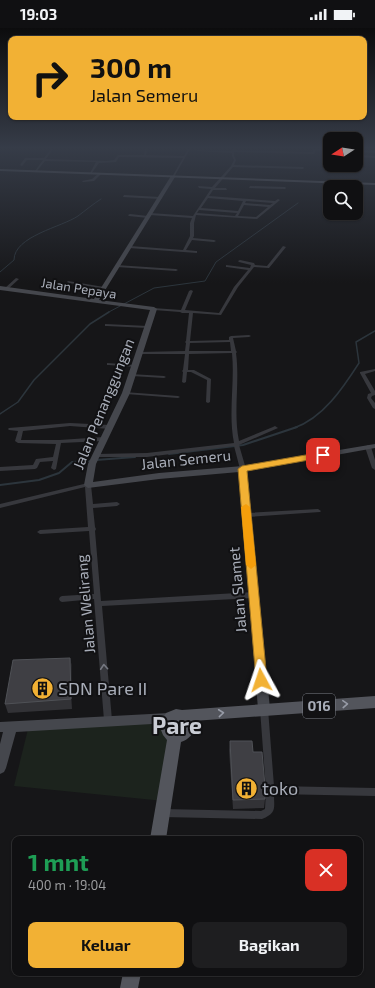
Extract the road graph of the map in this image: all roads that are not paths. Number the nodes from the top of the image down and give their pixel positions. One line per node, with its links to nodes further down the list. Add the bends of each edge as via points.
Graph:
1 (163, 194): 5 (street)
2 (209, 194): 4 (street)
3 (124, 196): 5 (street)
4 (207, 197): 6 (street); 10 (street)
5 (160, 198): 14 (street)
6 (245, 200): 7 (street); 9 (street, via 277,201)
7 (243, 204): 8 (street); 11 (street)
8 (257, 205): 9 (street); 16 (street)
9 (271, 206): 16 (street, via 258,218)
10 (199, 209): 11 (street); 13 (street)
11 (238, 212): 15 (street)
12 (130, 215): 14 (street)
13 (195, 215): 14 (street); 15 (street); 17 (street)
14 (149, 216): 19 (street)
15 (236, 217): 16 (street)
16 (250, 218)
17 (190, 239): 18 (street); 22 (street)
18 (214, 241)
19 (130, 247): 21 (street); 26 (street)
20 (284, 247): 28 (street, via 268,267)
21 (169, 250): 22 (street); 24 (street)
22 (184, 251): 23 (street)
23 (196, 252)
24 (165, 256)
25 (240, 262): 28 (street, via 253,264)
26 (117, 266): 29 (street); 33 (street)
27 (227, 266): 28 (street)
28 (252, 268): 38 (street, via 236,287 220,314)
29 (176, 270)
30 (17, 279): 32 (street)
31 (69, 282): 33 (street)
32 (3, 288): 35 (street, Jalan Pepaya)
33 (104, 288): 35 (street)
34 (191, 291): 37 (street)
35 (94, 302): 36 (street, Jalan Pepaya)
36 (154, 309): 37 (street); 40 (street, Jalan Penanggungan)
37 (182, 312): 38 (street)
38 (191, 312): 43 (street)
39 (107, 325): 40 (street)
40 (148, 327): 45 (street, Jalan Penanggungan)
41 (249, 336): 42 (street, via 232,337)
42 (232, 341): 43 (street); 44 (street)
43 (187, 342): 46 (street)
44 (235, 352): 46 (street); 65 (street)
45 (140, 353): 46 (street); 48 (street, Jalan Penanggungan)
46 (185, 353): 50 (street)
47 (109, 364): 48 (street)
48 (135, 366): 51 (street, Jalan Penanggungan)
49 (375, 370): 55 (street, via 362,373)
50 (184, 371): 53 (street); 57 (street, via 208,378)
51 (132, 375): 52 (street); 54 (street, Jalan Penanggungan)
52 (164, 377)
53 (184, 382)
54 (126, 393): 56 (street); 59 (street, Jalan Penanggungan)
55 (374, 394): 58 (street, via 369,398)
56 (178, 397)
57 (208, 402)
58 (375, 407)
59 (110, 427): 62 (street, via 64,425); 63 (street, Jalan Penanggungan)
60 (275, 428): 65 (street)
61 (11, 429): 62 (street)
62 (21, 429): 64 (street, via 18,441 20,442)
63 (104, 439): 64 (street); 68 (street, Jalan Penanggungan)
64 (59, 442): 67 (street)
65 (236, 445): 68 (street); 72 (street)
66 (372, 447): 71 (street); 72 (street, Jalan Semeru)
67 (56, 459): 69 (street, via 38,460 35,467); 70 (street)
68 (94, 459): 73 (street, Jalan Penanggungan)
69 (0, 468)
70 (54, 468)
71 (375, 468)
72 (242, 469): 73 (street, Jalan Semeru, via 159,476); 78 (street, Jalan Slamet)
73 (88, 486): 75 (street, Jalan Semeru); 76 (street, Jalan Welirang)
74 (117, 504): 76 (street)
75 (0, 506)
76 (90, 506): 79 (street, Jalan Welirang)
77 (318, 511): 78 (street)
78 (247, 515): 81 (street, Jalan Slamet)
79 (92, 529): 80 (street); 83 (street, Jalan Welirang)
80 (40, 532)
81 (254, 595): 83 (street); 85 (street, Jalan Slamet)
82 (62, 599): 83 (street)
83 (98, 600): 88 (street, Jalan Welirang, one-way to 83)
84 (375, 702): 85 (main road, 016, one-way to 84)
85 (264, 709): 86 (main road, 016, one-way to 85); 92 (street)
86 (183, 716): 87 (main road, 016); 90 (main road, via 188,728 183,734)
87 (169, 718): 88 (street); 90 (main road, via 165,728)
88 (108, 720): 89 (street)
89 (6, 726): 91 (street)
90 (175, 736): 94 (main road)
91 (0, 768)
92 (270, 790): 93 (street); 94 (street, via 270,808 262,815)
93 (375, 792)
94 (162, 813): 95 (main road)
95 (158, 836)
96 (131, 976): 97 (main road)
97 (129, 988)

